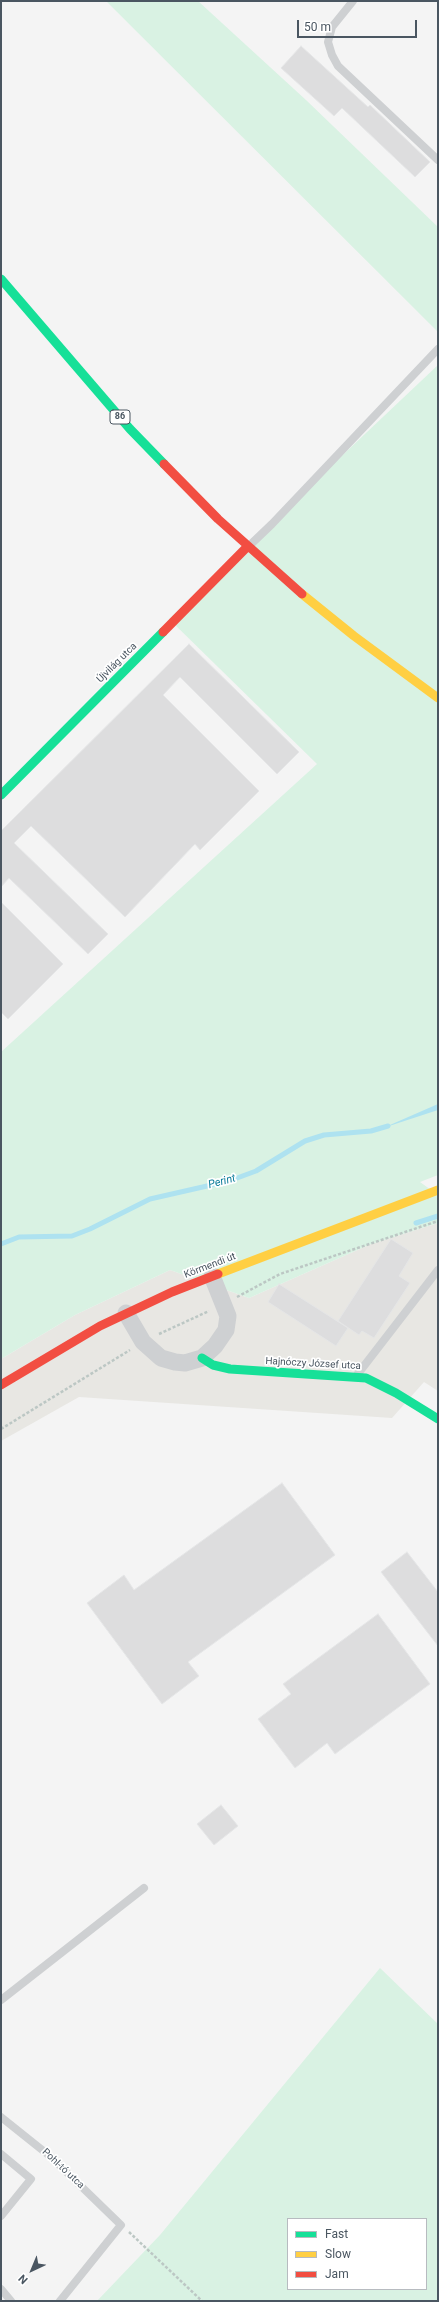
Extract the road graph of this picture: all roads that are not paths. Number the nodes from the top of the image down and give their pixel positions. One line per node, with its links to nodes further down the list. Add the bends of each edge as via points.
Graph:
1 (353, 1): 2 (lane, via 332,27 328,42 332,55 338,66)
2 (438, 160)
3 (1, 279): 5 (street, 86, via 143,443 189,492)
4 (438, 349): 5 (lane, via 272,524)
5 (248, 546): 6 (street, 86, via 354,636); 7 (street, Újvilág utca)
6 (438, 698)
7 (1, 795)
8 (438, 1190): 10 (street, Körmendi út)
9 (438, 1270): 13 (lane)
10 (212, 1276): 11 (street, Körmendi út); 12 (street, via 228,1316 226,1330)
11 (126, 1313): 12 (street, via 143,1342 161,1358 185,1363); 14 (street, Körmendi út, via 59,1349)
12 (202, 1358): 13 (street, Hajnóczy József utca, via 213,1365 230,1369)
13 (356, 1376): 15 (street, Hajnóczy József utca, via 378,1383)
14 (1, 1385)
15 (438, 1419)
16 (144, 1888): 17 (lane)
17 (1, 2000)
18 (1, 2117): 23 (lane, Pohl-tó utca, via 51,2157 121,2225)
19 (1, 2154): 20 (lane, via 31,2178)
20 (1, 2216)
21 (1, 2289): 22 (lane)
22 (11, 2301)
23 (60, 2301)

